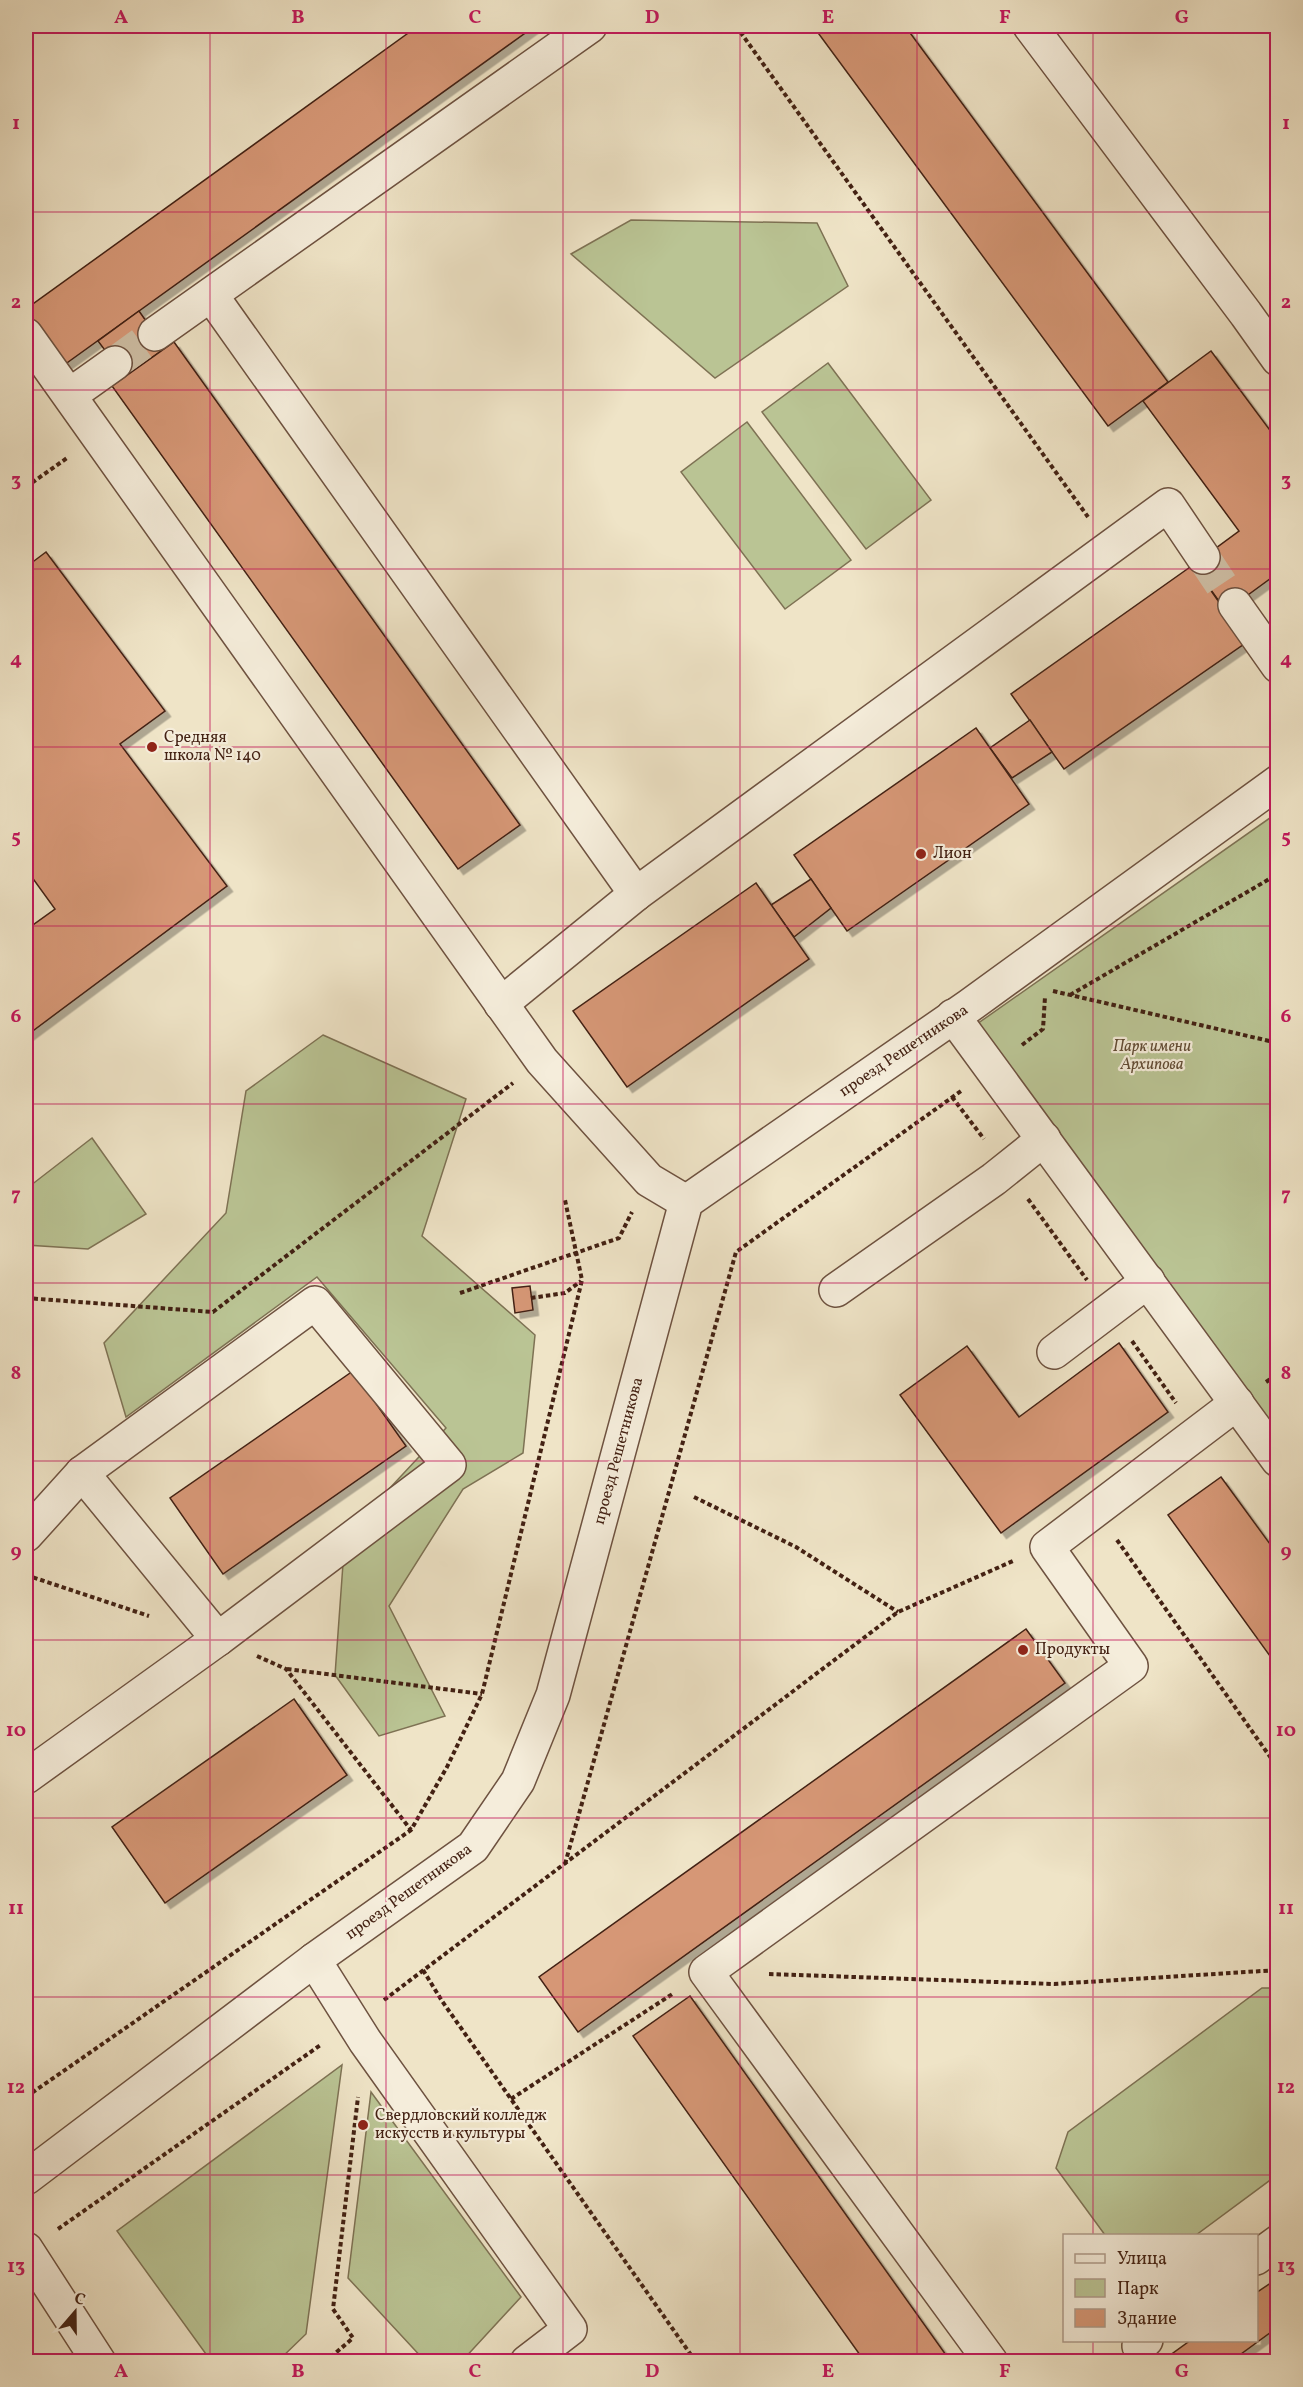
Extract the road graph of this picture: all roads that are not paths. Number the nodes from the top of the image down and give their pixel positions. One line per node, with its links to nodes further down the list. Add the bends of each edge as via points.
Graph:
1 (590, 26): 3 (street)
2 (1030, 26): 6 (street)
3 (211, 295): 4 (street); 13 (street)
4 (155, 334)
5 (26, 335): 8 (street)
6 (1278, 359)
7 (115, 363): 8 (street)
8 (70, 395): 14 (street)
9 (1203, 558): 13 (street, via 1168,505)
10 (1235, 605): 11 (street)
11 (1278, 666)
12 (1278, 782): 15 (street, проезд Решетникова)
13 (636, 894): 14 (street)
14 (501, 1004): 17 (street, via 542,1061 649,1180)
15 (953, 1016): 16 (street); 17 (street, проезд Решетникова)
16 (1044, 1140): 18 (street); 19 (street)
17 (686, 1202): 27 (street, проезд Решетникова, via 553,1695 518,1781 473,1847)
18 (1148, 1281): 20 (street); 21 (street)
19 (836, 1290)
20 (1054, 1352)
21 (1237, 1403): 22 (street); 34 (street, via 1047,1546 1131,1666 706,1972)
22 (1278, 1460)
23 (82, 1473): 24 (street); 25 (street); 25 (street, via 315,1303 449,1465)
24 (26, 1535)
25 (219, 1639): 26 (street)
26 (26, 1777)
27 (314, 1960): 28 (street, проезд Решетникова); 33 (street, via 359,2032 570,2329)
28 (26, 2178)
29 (1278, 2242): 31 (street)
30 (26, 2250): 32 (street)
31 (1258, 2257)
32 (99, 2361)
33 (527, 2361)
34 (991, 2361)

